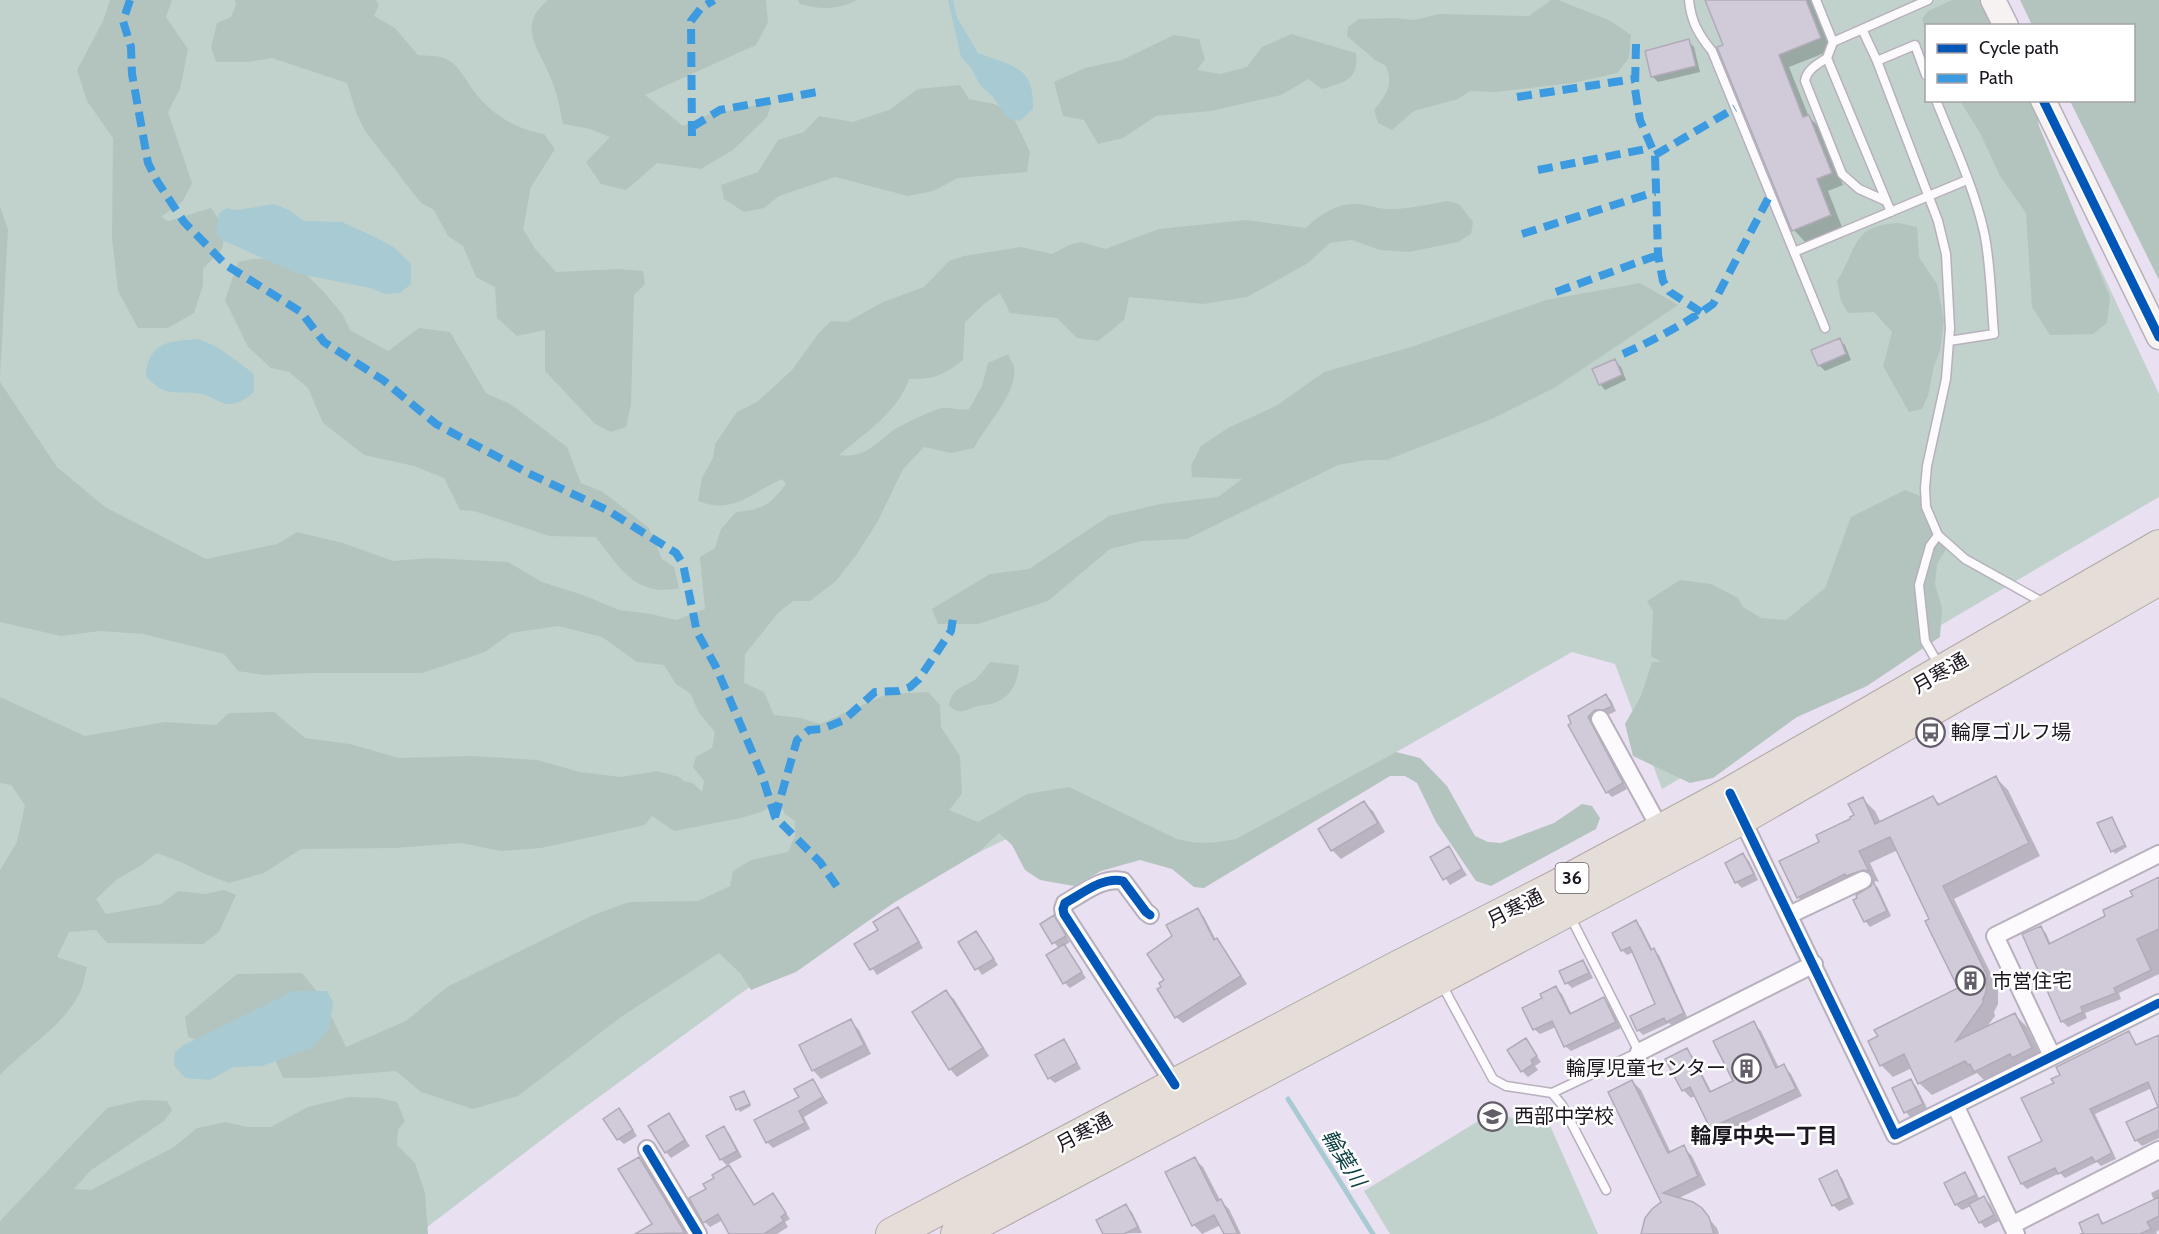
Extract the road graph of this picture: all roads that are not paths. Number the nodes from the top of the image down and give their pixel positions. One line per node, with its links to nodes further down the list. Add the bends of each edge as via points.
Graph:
1 (1689, 0): 17 (lane, via 1697,33 1712,51)
2 (1816, 0): 7 (lane)
3 (1928, 0): 6 (lane)
4 (1993, 0): 5 (street)
5 (2005, 24)
6 (1862, 29): 7 (lane); 9 (lane)
7 (1833, 42): 8 (lane)
8 (1827, 58): 15 (lane); 15 (lane, via 1813,67 1805,81 1842,174 1859,189)
9 (1877, 61): 10 (lane, via 1915,45); 14 (lane)
10 (1925, 72)
11 (1937, 102): 13 (lane)
12 (2044, 102): 19 (street)
13 (1967, 180): 14 (lane); 20 (lane, via 1983,231 1994,334)
14 (1929, 196): 16 (lane); 20 (lane, via 1946,254)
15 (1886, 201): 16 (lane)
16 (1891, 212): 17 (lane)
17 (1794, 252): 18 (lane)
18 (1825, 328)
19 (2159, 337)
20 (1949, 341): 21 (lane, via 1946,379 1926,466 1926,507)
21 (1938, 535): 24 (lane, via 1986,572); 25 (lane, via 1930,546 1919,585 1925,640)
22 (2159, 546): 24 (highway, 月寒通 / 36)
23 (2159, 579): 27 (highway, 月寒通 / 36)
24 (2053, 608): 25 (highway, 月寒通 / 36)
25 (1942, 672): 27 (highway, 月寒通 / 36)
26 (1600, 719): 28 (street)
27 (1736, 806): 28 (highway, 月寒通 / 36); 31 (highway, 月寒通 / 36); 33 (street)
28 (1662, 830): 31 (highway, 月寒通 / 36)
29 (2159, 854): 38 (street, via 1995,936)
30 (1863, 880): 33 (street)
31 (1562, 899): 35 (highway, 月寒通 / 36); 37 (lane)
32 (1150, 915): 39 (street, via 1123,880 1116,879 1065,903 1063,909)
33 (1789, 915): 34 (street)
34 (1814, 964): 37 (street); 41 (street, via 1894,1135)
35 (1432, 966): 39 (highway, 月寒通 / 36); 40 (lane, via 1493,1079 1506,1086); 45 (highway, 月寒通 / 36)
36 (2159, 1003): 38 (street)
37 (1639, 1052): 40 (lane)
38 (2052, 1056): 41 (street)
39 (1174, 1085): 45 (highway, 月寒通 / 36)
40 (1552, 1094): 44 (lane, via 1562,1105)
41 (1955, 1105): 46 (street)
42 (647, 1149): 47 (street)
43 (2159, 1150): 46 (street)
44 (1606, 1190)
45 (985, 1214): 48 (highway, 月寒通 / 36); 49 (highway, 月寒通 / 36)
46 (2014, 1230)
47 (698, 1234)
48 (892, 1234)
49 (957, 1234)

